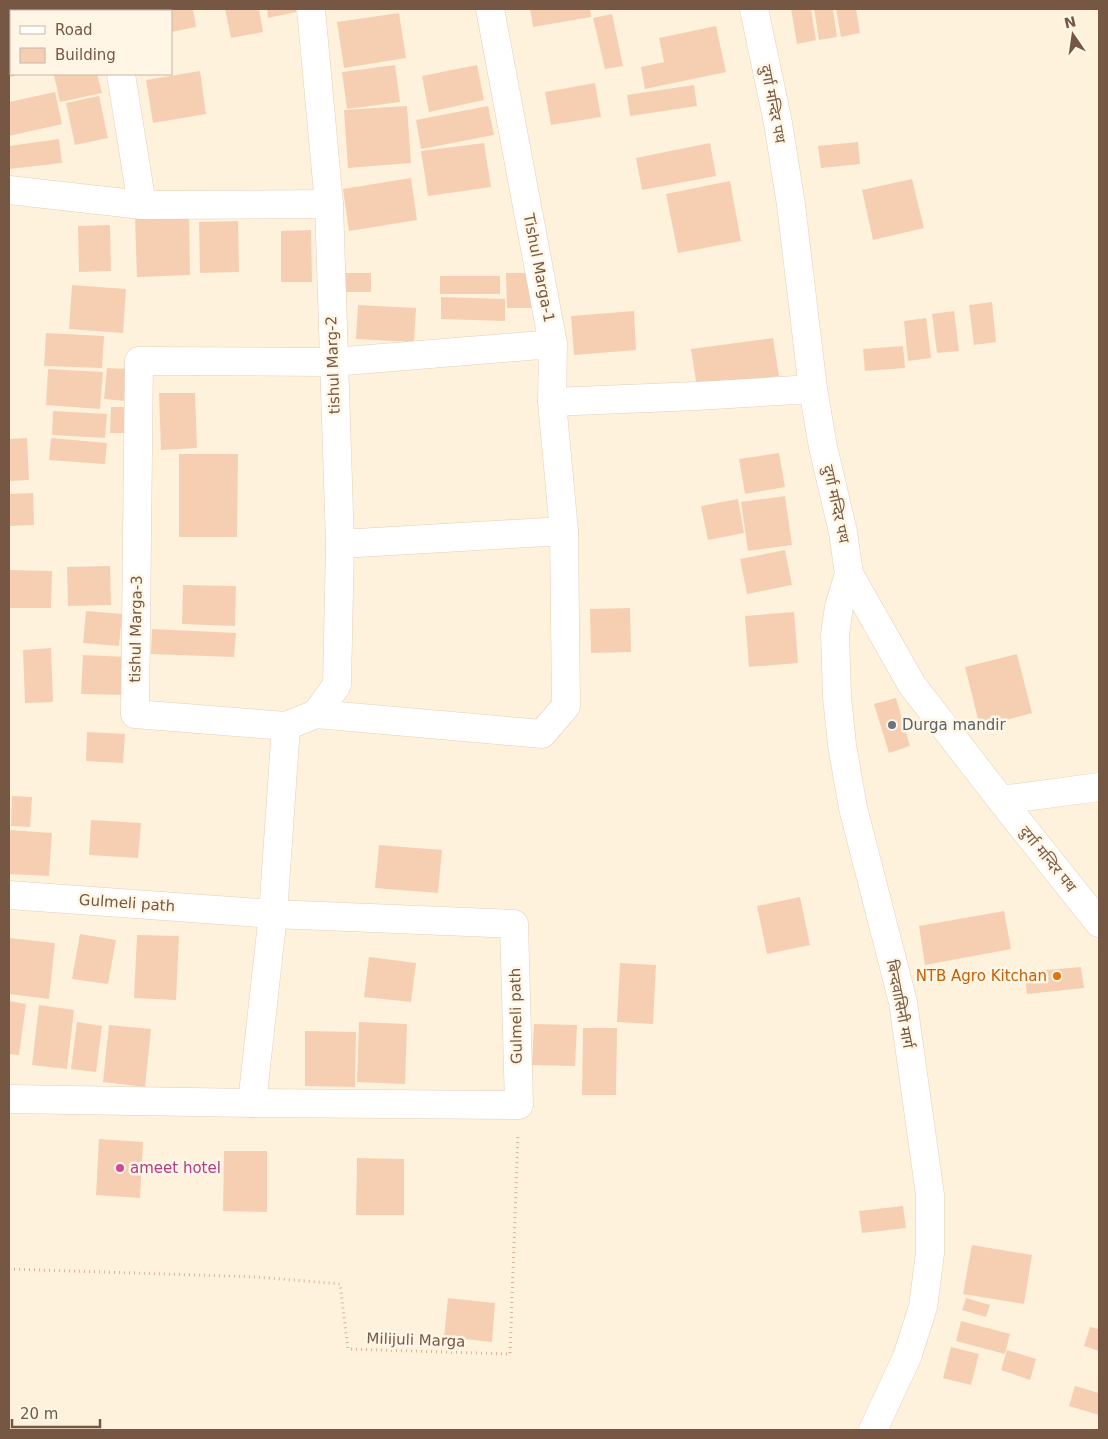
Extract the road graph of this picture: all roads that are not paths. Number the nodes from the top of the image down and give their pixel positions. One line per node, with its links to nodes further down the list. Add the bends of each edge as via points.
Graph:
1 (311, 9): 6 (street, tishul Marg-2)
2 (490, 9): 8 (street, Tishul Marga-1)
3 (754, 9): 10 (street, दुर्गा मन्दिर पथ, via 788,187)
4 (122, 75): 7 (street)
5 (9, 190): 7 (street)
6 (329, 204): 7 (street); 9 (street, tishul Marg-2)
7 (142, 205)
8 (553, 344): 9 (street); 11 (street, Tishul Marga-1)
9 (333, 362): 13 (street, tishul Marg-2); 16 (street, tishul Marga-3, via 139,361 135,714)
10 (813, 389): 11 (street); 14 (street, दुर्गा मन्दिर पथ)
11 (552, 402): 12 (street, Tishul Marga-1)
12 (564, 531): 13 (street); 15 (street, Tishul Marga-1, via 566,706 542,734)
13 (340, 544): 15 (street, tishul Marg-2, via 337,685)
14 (849, 574): 18 (street, दुर्गा मन्दिर पथ, via 912,685); 24 (street, बिन्दवासिनी मार्ग, via 835,634 842,745 853,808 903,1002 930,1194 930,1253 924,1306 907,1357)
15 (316, 714): 16 (street, tishul Marga-3)
16 (286, 726): 20 (street)
17 (1099, 787): 18 (street)
18 (1000, 800): 21 (street, दुर्गा मन्दिर पथ)
19 (9, 895): 20 (street, Gulmeli path)
20 (273, 914): 23 (street); 23 (street, Gulmeli path, via 514,924 519,1105)
21 (1099, 923)
22 (9, 1099): 23 (street)
23 (252, 1103)
24 (873, 1430)

